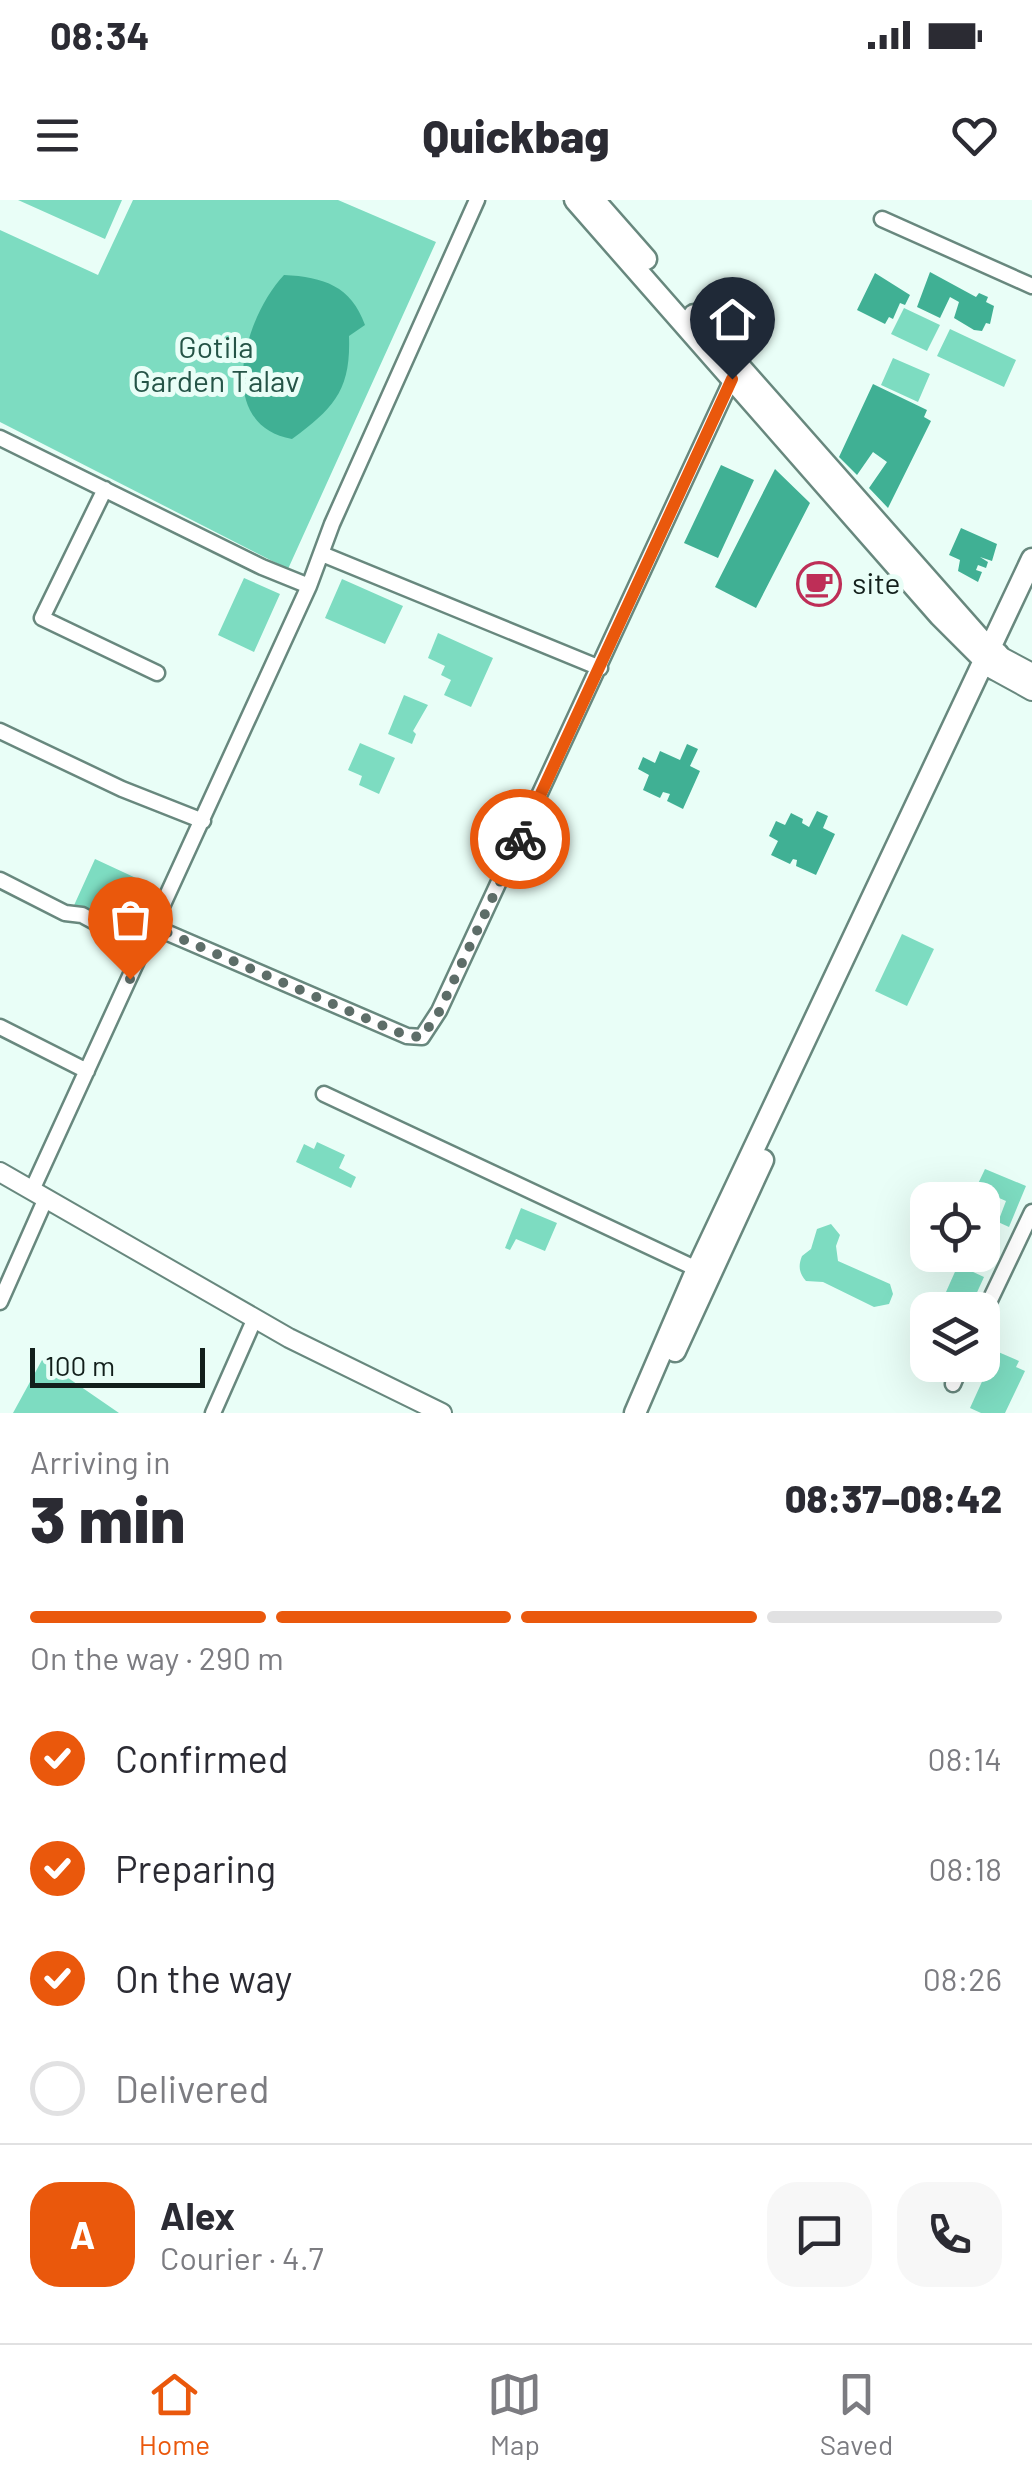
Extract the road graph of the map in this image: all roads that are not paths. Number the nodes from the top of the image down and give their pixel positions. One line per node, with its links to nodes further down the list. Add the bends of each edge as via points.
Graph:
1 (477, 200): 9 (street)
2 (575, 200): 6 (main road)
3 (594, 200): 13 (main road)
4 (882, 219): 5 (street)
5 (1032, 286)
6 (732, 379): 13 (main road); 14 (street)
7 (0, 438): 8 (street)
8 (106, 488): 11 (street); 15 (street, via 42,618)
9 (322, 554): 11 (street); 14 (street)
10 (1032, 558): 13 (main road)
11 (310, 586): 19 (street)
12 (1032, 589): 13 (main road)
13 (991, 659): 16 (street); 17 (street); 29 (main road); 36 (main road)
14 (600, 668): 21 (street, via 422,1037)
15 (157, 673)
16 (1032, 673)
17 (1032, 691)
18 (0, 731): 19 (street)
19 (203, 821): 21 (street)
20 (0, 880): 22 (street)
21 (154, 927): 22 (street)
22 (144, 948): 24 (street)
23 (0, 1027): 24 (street)
24 (88, 1071): 27 (street)
25 (324, 1094): 29 (street)
26 (0, 1172): 27 (street)
27 (39, 1194): 31 (street); 32 (street)
28 (1032, 1212): 30 (street)
29 (697, 1270): 35 (main road)
30 (994, 1292)
31 (0, 1302)
32 (255, 1318): 33 (street); 34 (street)
33 (212, 1413)
34 (442, 1413)
35 (634, 1413)
36 (649, 1413)

